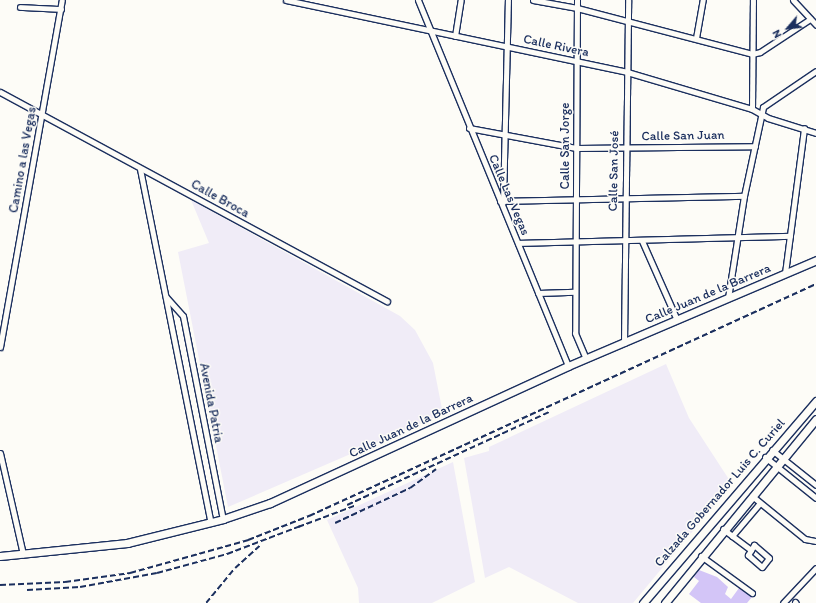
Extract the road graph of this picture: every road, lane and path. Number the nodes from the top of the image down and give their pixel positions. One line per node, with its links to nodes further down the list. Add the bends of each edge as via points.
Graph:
1 (62, 0): 15 (street, Camino a las Vegas)
2 (286, 0): 12 (street, Calle Rivera)
3 (418, 0): 19 (street, Calle Las Vegas)
4 (461, 0): 20 (street)
5 (508, 0): 22 (street)
6 (533, 0): 14 (street)
7 (577, 0): 14 (street, Calle San Jorge)
8 (628, 0): 17 (street, Calle San José)
9 (703, 0): 21 (street)
10 (753, 0): 23 (street)
11 (793, 0): 16 (street)
12 (299, 2): 19 (street, Calle Rivera)
13 (20, 7): 15 (street)
14 (577, 8): 17 (street); 24 (street, Calle San Jorge)
15 (61, 9): 30 (street, Camino a las Vegas)
16 (810, 19): 18 (street); 23 (street, via 760,52)
17 (627, 22): 21 (street); 26 (street, Calle San José)
18 (816, 25)
19 (431, 32): 20 (street, Calle Rivera); 31 (street, Calle Las Vegas)
20 (455, 36): 22 (street, Calle Rivera)
21 (696, 38): 23 (street)
22 (506, 47): 24 (street, Calle Rivera); 34 (street)
23 (752, 54): 28 (street)
24 (576, 62): 26 (street, Calle Rivera); 36 (street, Calle San Jorge)
25 (816, 70): 29 (street, via 768,102)
26 (627, 72): 28 (street, Calle Rivera); 37 (street, Calle San José)
27 (0, 92): 30 (street, Calle Broca)
28 (752, 109): 29 (street, Calle Rivera)
29 (762, 115): 32 (street, Calle Rivera); 35 (street)
30 (43, 116): 38 (street, Calle Broca); 58 (street, Camino a las Vegas)
31 (469, 128): 34 (street, Calle San Juan); 41 (street, Calle Las Vegas)
32 (804, 128): 33 (street, Calle Rivera); 43 (street)
33 (816, 133)
34 (504, 135): 36 (street, Calle San Juan); 41 (street)
35 (755, 146): 37 (street, Calle San Juan); 39 (street)
36 (576, 148): 37 (street, Calle San Juan); 42 (street, Calle San Jorge)
37 (625, 149): 40 (street, Calle San José)
38 (140, 169): 53 (street, Avenida Patria); 55 (street, Calle Broca)
39 (744, 196): 40 (street); 44 (street)
40 (625, 200): 42 (street); 45 (street, Calle San José)
41 (502, 201): 42 (street); 48 (street, Calle Las Vegas)
42 (576, 201): 47 (street, Calle San Jorge)
43 (790, 236): 44 (street); 50 (street)
44 (737, 238): 46 (street); 54 (street)
45 (624, 241): 46 (street); 47 (street); 57 (street, Calle San José)
46 (642, 241): 56 (street)
47 (575, 242): 48 (street); 51 (street, Calle San Jorge)
48 (518, 243): 52 (street, Calle Las Vegas)
49 (816, 260): 50 (main road, Calle Juan de la Barrera)
50 (785, 273): 54 (main road, Calle Juan de la Barrera)
51 (575, 292): 52 (street); 59 (street, Calle San Jorge, via 575,333)
52 (538, 293): 60 (street, Calle Las Vegas)
53 (166, 296): 72 (street, Avenida Patria, via 183,316); 73 (street, Avenida Patria)
54 (728, 298): 56 (main road, Calle Juan de la Barrera)
55 (387, 301)
56 (677, 320): 57 (main road, Calle Juan de la Barrera)
57 (624, 343): 59 (main road, Calle Juan de la Barrera)
58 (0, 347)
59 (586, 359): 60 (main road, Calle Juan de la Barrera)
60 (568, 366): 72 (main road, Calle Juan de la Barrera, via 306,488)
61 (816, 401): 63 (main road, Calzada Gobernador Luis C. Curiel)
62 (816, 419): 66 (main road, Calzada Gobernador Luis C. Curiel)
63 (772, 450): 65 (main road, Calzada Gobernador Luis C. Curiel); 66 (street)
64 (0, 453): 78 (street)
65 (765, 457): 67 (street); 84 (main road, Calzada Gobernador Luis C. Curiel)
66 (783, 459): 67 (main road, Calzada Gobernador Luis C. Curiel); 68 (street)
67 (776, 467): 69 (main road, Calzada Gobernador Luis C. Curiel); 70 (street)
68 (816, 485)
69 (752, 496): 71 (street); 74 (main road, Calzada Gobernador Luis C. Curiel)
70 (816, 498)
71 (760, 503): 75 (street); 76 (street, via 805,539)
72 (223, 519): 73 (main road, Calle Juan de la Barrera)
73 (211, 523): 78 (main road, Calle Juan de la Barrera, via 127,543)
74 (723, 529): 75 (street); 80 (main road, Calzada Gobernador Luis C. Curiel)
75 (732, 536): 77 (street)
76 (815, 541)
77 (751, 550): 77 (street, via 748,555 762,567 769,558 754,546)
78 (23, 554): 79 (main road, Calle Juan de la Barrera)
79 (0, 556)
80 (701, 556): 82 (street); 83 (main road, Calzada Gobernador Luis C. Curiel)
81 (816, 568): 85 (street)
82 (752, 593)
83 (669, 602)
84 (643, 603)
85 (783, 603)

